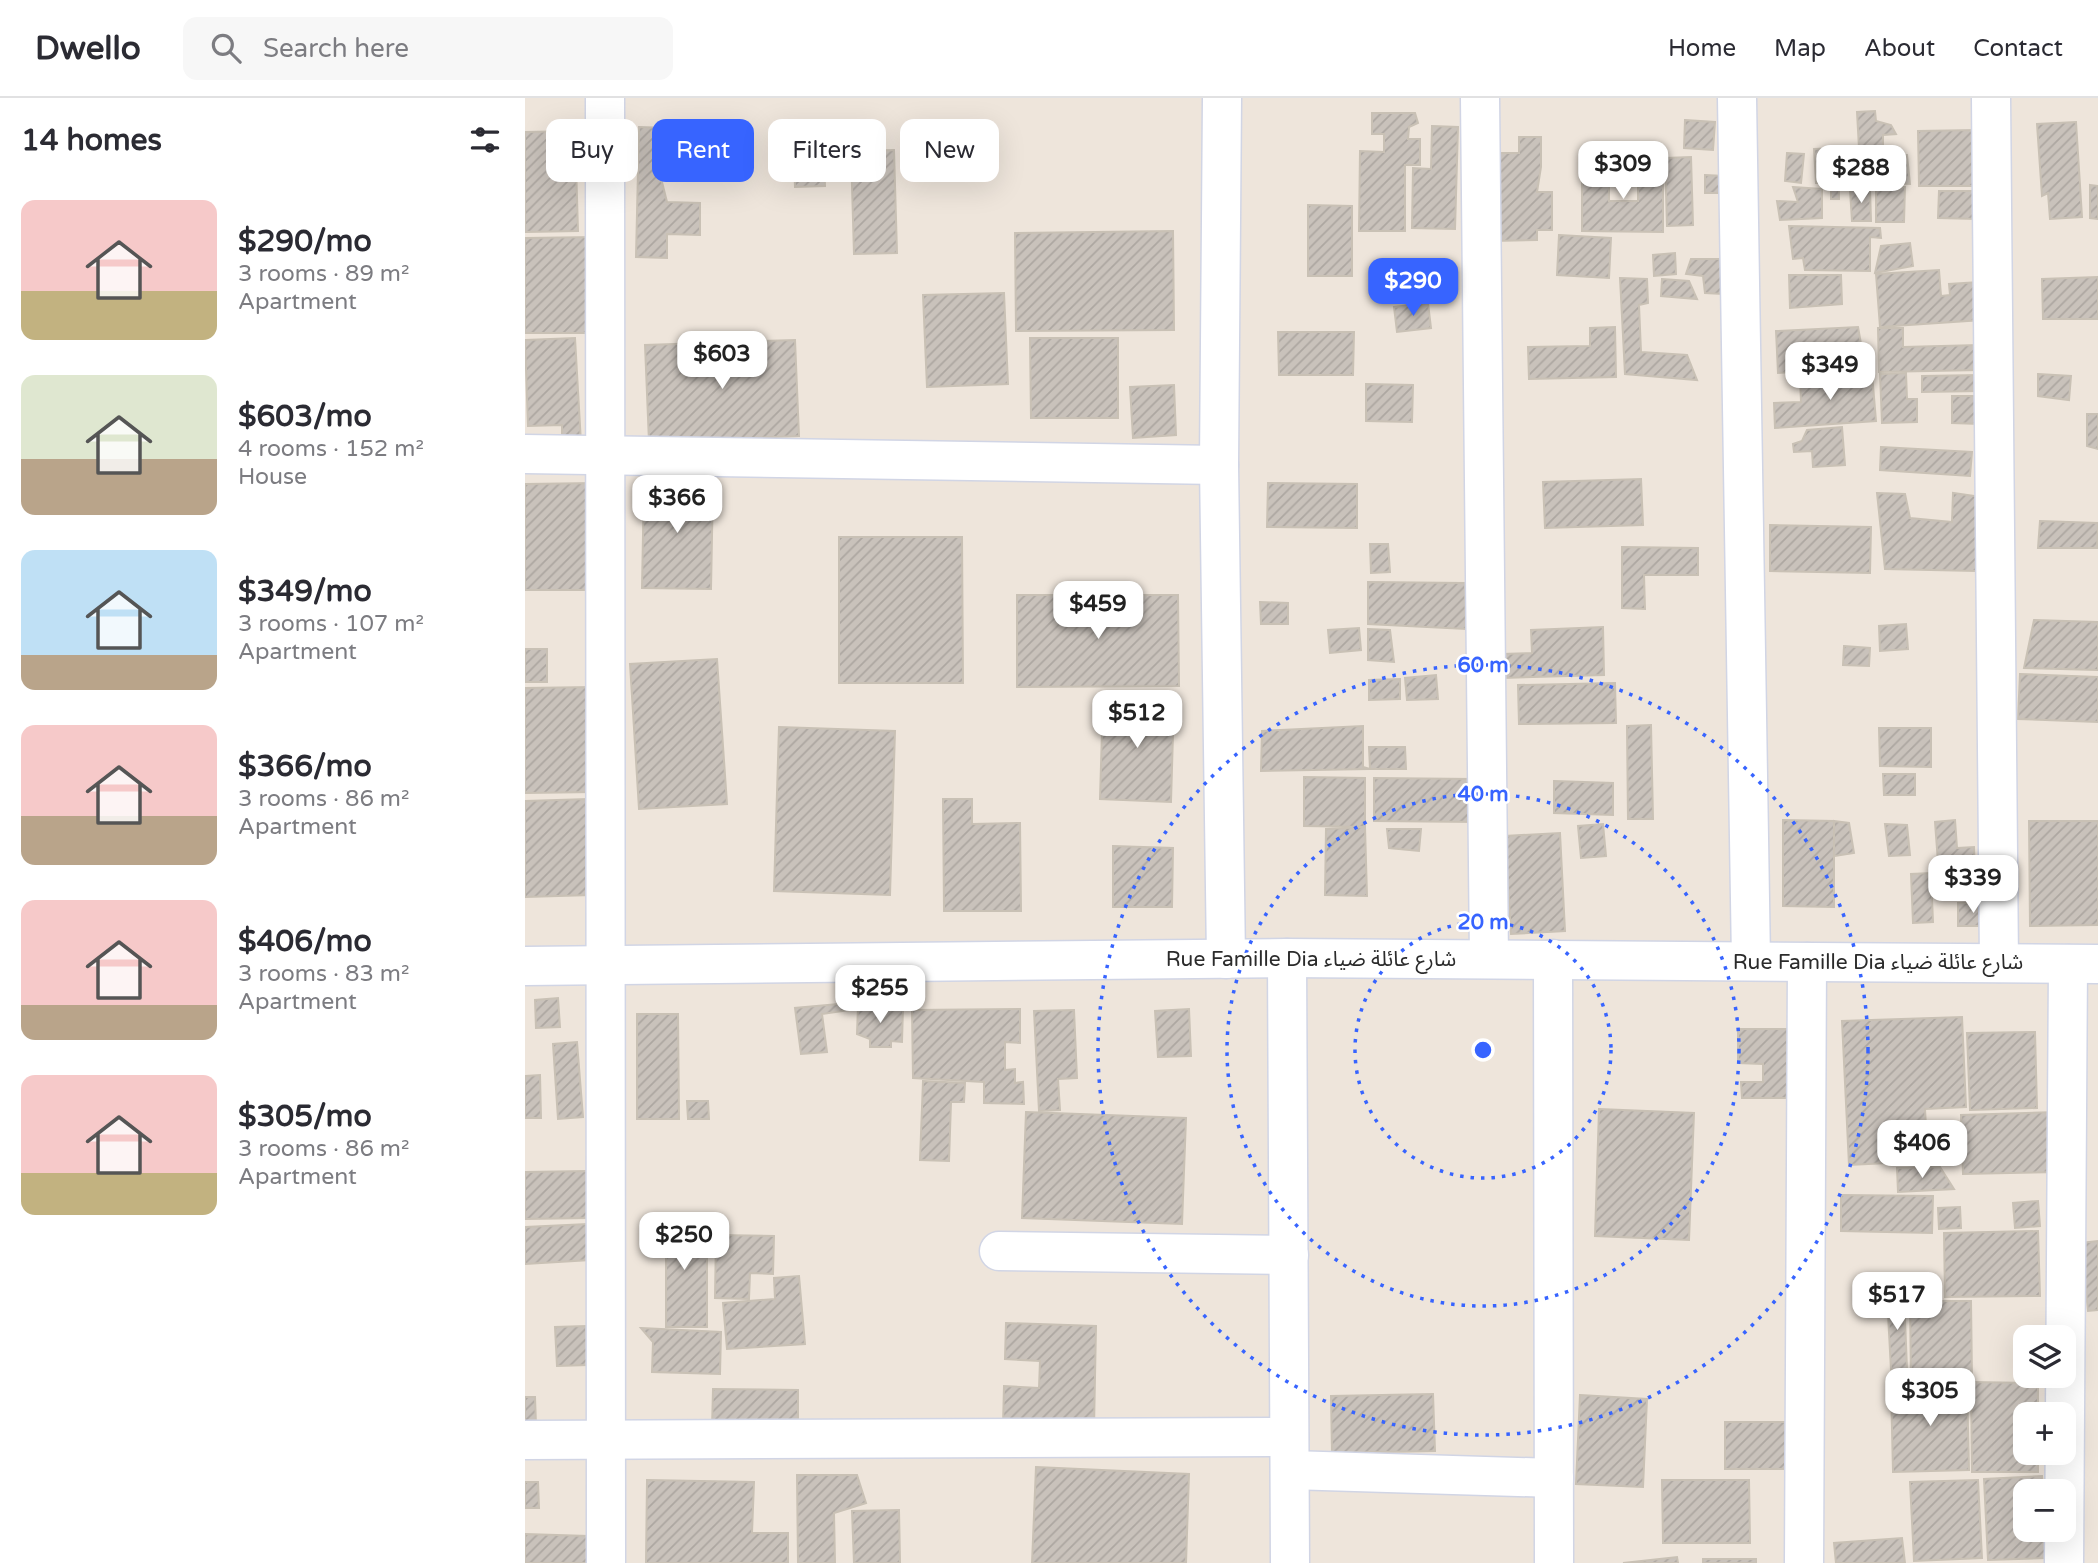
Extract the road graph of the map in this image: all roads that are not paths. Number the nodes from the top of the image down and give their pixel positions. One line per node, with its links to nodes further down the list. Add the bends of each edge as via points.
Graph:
1 (605, 98): 7 (street)
2 (1222, 98): 8 (street)
3 (1480, 98): 11 (street)
4 (1737, 98): 13 (street)
5 (1990, 98): 15 (street)
6 (525, 454): 7 (street)
7 (605, 454): 8 (street); 17 (street)
8 (1219, 465): 9 (street)
9 (1226, 958): 10 (street, Rue Famille Dia شارع عائلة ضياء); 17 (street, Rue Famille Dia شارع عائلة ضياء)
10 (1287, 958): 11 (street, Rue Famille Dia شارع عائلة ضياء); 20 (street)
11 (1489, 960): 12 (street, Rue Famille Dia شارع عائلة ضياء)
12 (1553, 960): 13 (street, Rue Famille Dia شارع عائلة ضياء); 24 (street)
13 (1751, 961): 14 (street, Rue Famille Dia شارع عائلة ضياء)
14 (1807, 962): 15 (street, Rue Famille Dia شارع عائلة ضياء); 28 (street)
15 (1999, 963): 16 (street, Rue Famille Dia شارع عائلة ضياء)
16 (2083, 964): 29 (street)
17 (604, 965): 18 (street, Rue Famille Dia شارع عائلة ضياء); 22 (street)
18 (525, 966)
19 (999, 1251): 20 (street)
20 (1289, 1255): 23 (street)
21 (525, 1440): 22 (street)
22 (607, 1441): 23 (street); 25 (street)
23 (1290, 1453): 24 (street); 26 (street)
24 (1554, 1478): 27 (street)
25 (606, 1563)
26 (1290, 1563)
27 (1555, 1563)
28 (1804, 1563)
29 (2064, 1563)

